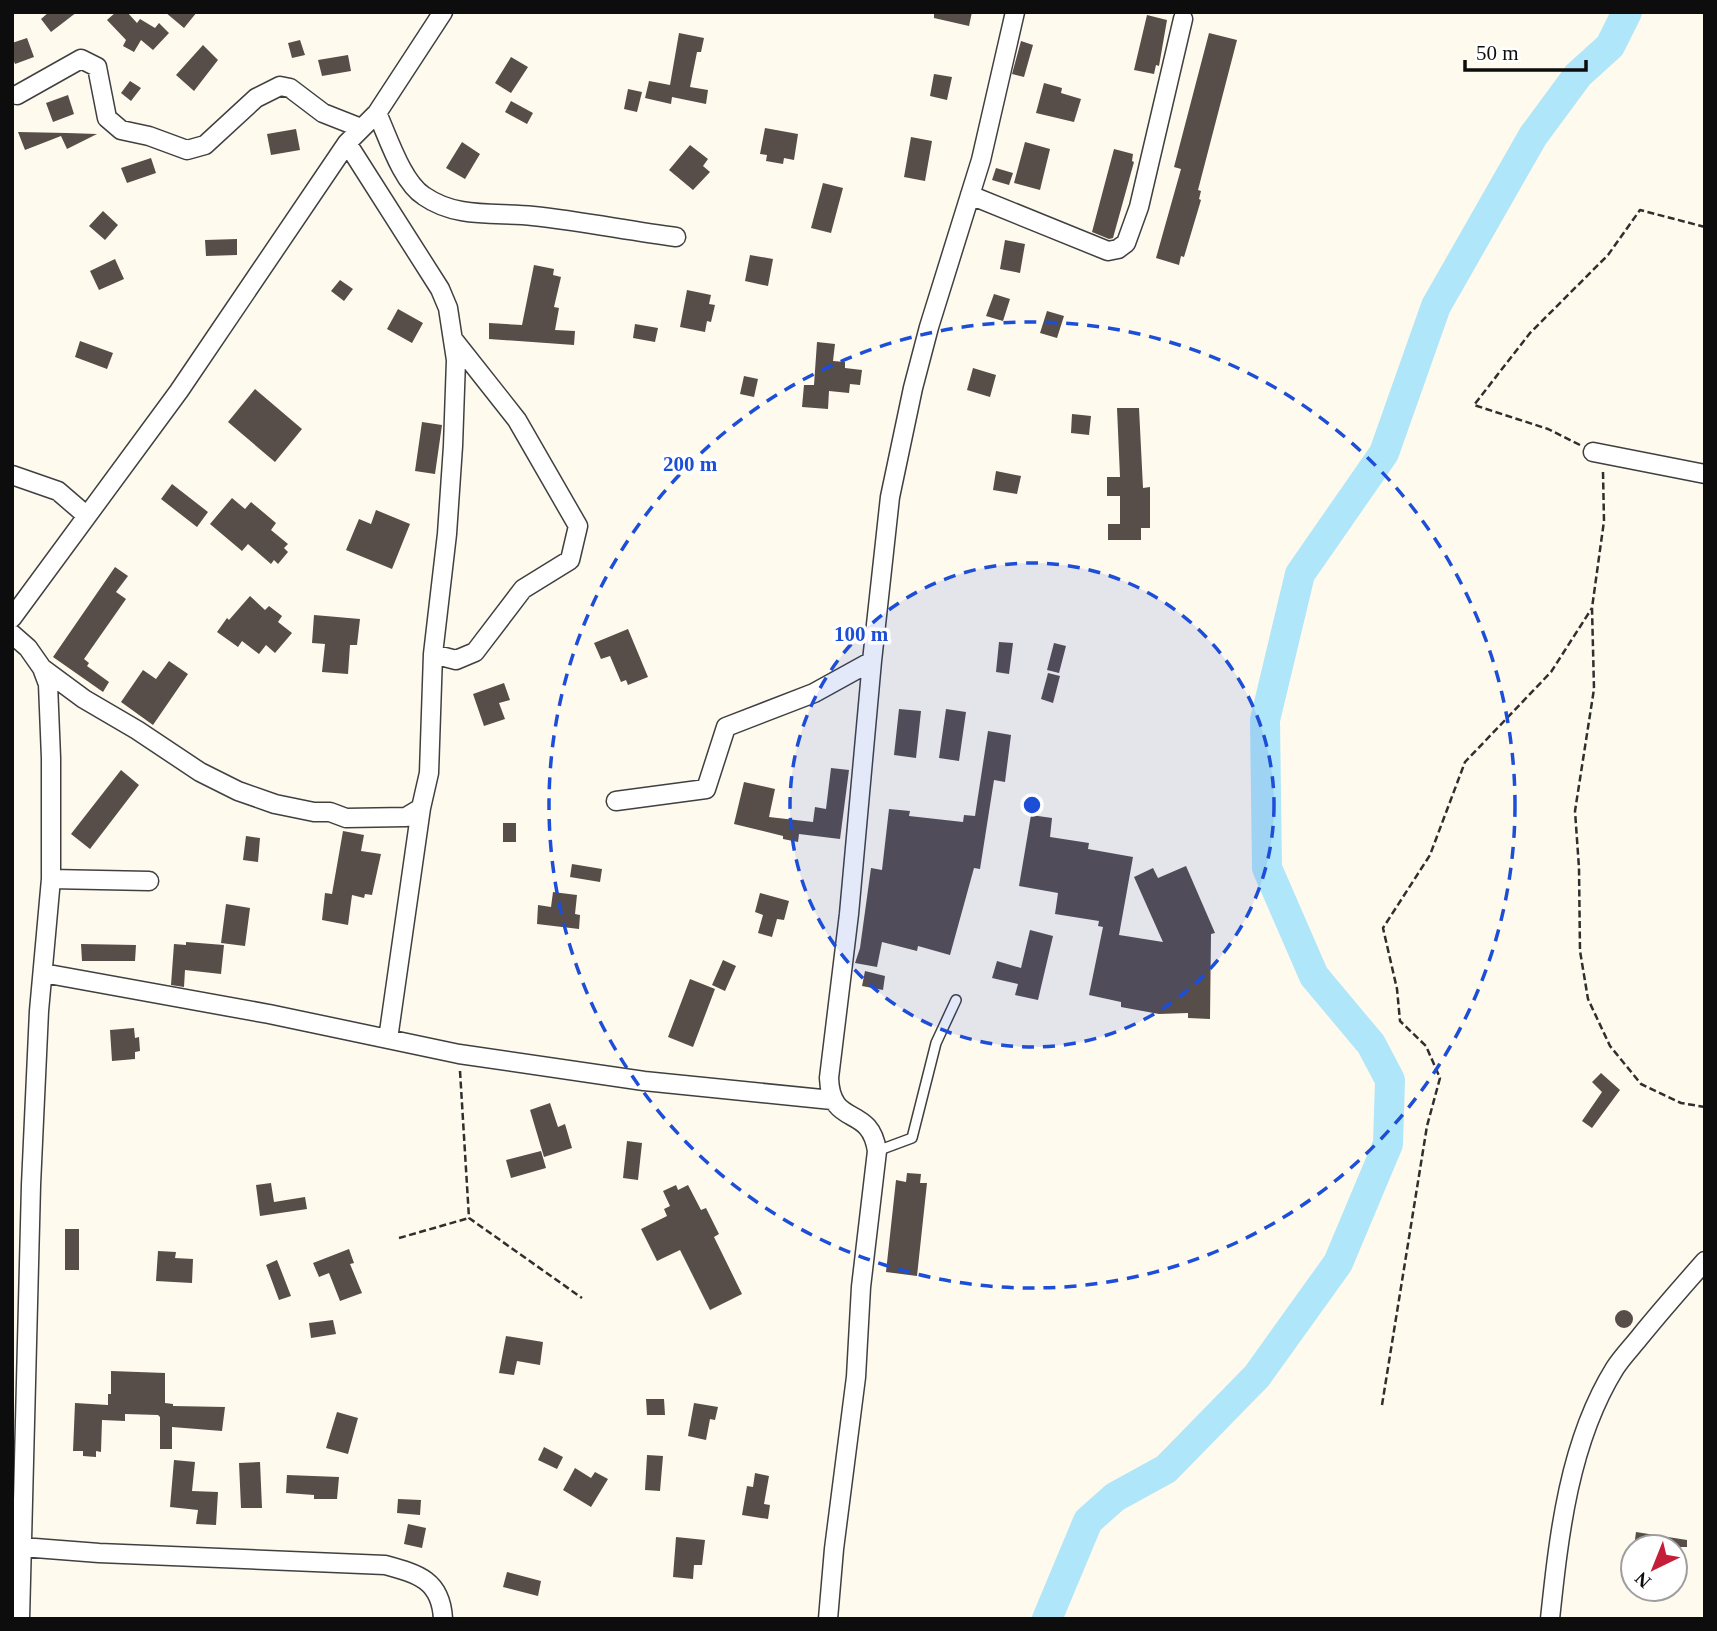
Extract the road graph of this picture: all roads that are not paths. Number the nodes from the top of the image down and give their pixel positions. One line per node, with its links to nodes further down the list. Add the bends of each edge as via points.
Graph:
1 (443, 12): 5 (street)
2 (1014, 12): 8 (street)
3 (1183, 19): 8 (street, via 1139,207 1126,243 1108,251)
4 (17, 95): 6 (street, via 81,59 97,67 107,118 121,130 178,148 205,145 256,98 280,86 290,88 323,113)
5 (377, 113): 6 (street); 9 (street, via 413,186 443,206 480,215 532,216)
6 (361, 128): 7 (street)
7 (347, 143): 10 (street, via 440,289 448,308); 14 (street, via 178,391)
8 (970, 195): 18 (street, via 929,327 894,471)
9 (677, 237)
10 (451, 337): 17 (street, via 456,360 453,446); 17 (street, via 517,420 578,526 570,560 523,589 475,652 456,660)
11 (1594, 452): 12 (street)
12 (1705, 474)
13 (12, 475): 14 (street, via 58,491)
14 (86, 516): 15 (street)
15 (12, 618)
16 (12, 634): 19 (street)
17 (433, 654): 21 (street, via 429,773)
18 (872, 662): 20 (street, via 814,693 726,727 706,789); 27 (street, via 830,1068)
19 (43, 668): 21 (street, via 84,699 238,791 275,804 346,818 406,817); 22 (street, via 50,722)
20 (616, 801)
21 (421, 808): 26 (street)
22 (51, 879): 23 (street); 24 (street)
23 (149, 881)
24 (43, 973): 26 (street); 30 (street, via 31,1185)
25 (956, 1000): 28 (lane, via 936,1043 912,1138)
26 (388, 1039): 27 (street, via 644,1081)
27 (832, 1100): 28 (street, via 839,1109 863,1121 874,1135)
28 (877, 1151): 33 (street)
29 (1705, 1261): 34 (street, via 1616,1367 1591,1417 1568,1490)
30 (22, 1547): 31 (street); 32 (street, via 385,1565 424,1578 435,1589)
31 (20, 1619)
32 (443, 1619)
33 (828, 1619)
34 (1550, 1619)

